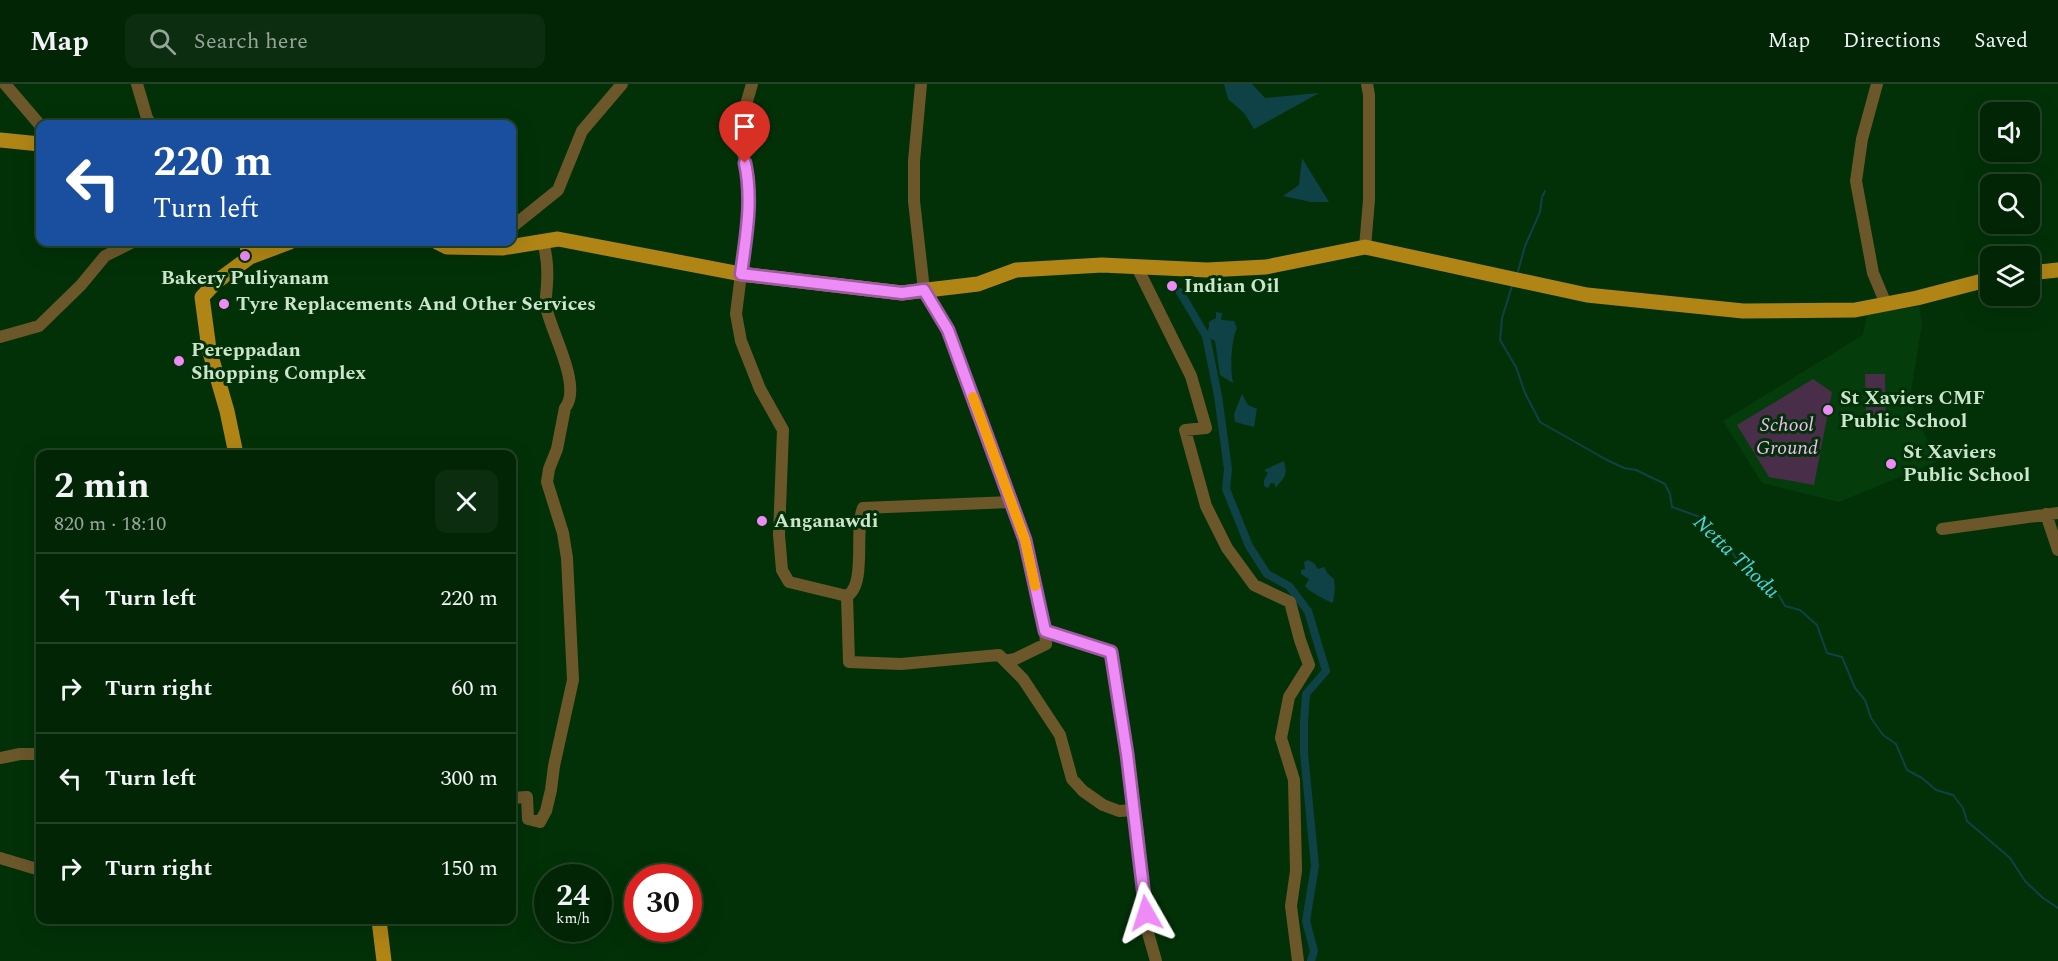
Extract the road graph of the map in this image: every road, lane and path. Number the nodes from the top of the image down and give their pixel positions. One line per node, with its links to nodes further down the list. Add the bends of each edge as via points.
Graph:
1 (5, 84): 8 (street)
2 (137, 84): 9 (street)
3 (622, 84): 12 (street, via 582,131 558,190)
4 (752, 84): 25 (street, via 738,132 748,179)
5 (921, 84): 27 (street, via 914,201)
6 (1367, 84): 20 (street, via 1369,200)
7 (1877, 84): 28 (street, via 1862,139 1856,181 1873,273)
8 (36, 120)
9 (148, 120)
10 (0, 140): 11 (main road)
11 (36, 144)
12 (516, 224)
13 (543, 242): 18 (main road); 25 (main road, via 558,239); 40 (street, via 547,257 546,306 567,368 570,393 547,482 567,558 573,680 551,790 540,822 528,819 527,797)
14 (125, 246): 29 (street, via 105,256 39,326)
15 (247, 246): 21 (main road)
16 (279, 246): 21 (main road)
17 (445, 246): 19 (main road)
18 (516, 246)
19 (516, 246)
20 (1365, 247): 22 (main road, via 1266,267); 28 (main road, via 1587,295 1743,311 1855,310)
21 (250, 257): 30 (main road, via 202,297 209,349)
22 (1137, 267): 27 (main road, via 1016,270 978,284); 47 (street, via 1191,376 1200,407 1206,428 1185,430 1206,506 1227,548 1254,585 1290,602 1308,665 1289,697 1281,738 1294,780 1296,871 1291,906)
23 (2058, 270): 24 (main road)
24 (2040, 272)
25 (741, 274): 27 (main road, via 902,293); 35 (street, via 736,314 741,341 760,389 783,430 779,535 782,570 789,582)
26 (1980, 282): 28 (main road)
27 (924, 290): 31 (street, via 948,330)
28 (1886, 304)
29 (0, 337)
30 (235, 450)
31 (1011, 502): 35 (street, via 863,508 855,589); 36 (street, via 1025,540)
32 (2052, 514): 33 (street); 34 (street)
33 (1942, 529)
34 (2058, 550)
35 (847, 596): 37 (street, via 849,662 901,664 999,655)
36 (1045, 631): 37 (street, via 1047,644); 41 (street, via 1111,652)
37 (1005, 661): 41 (street, via 1023,679 1060,735 1072,779 1103,805 1119,811)
38 (36, 754): 39 (street)
39 (0, 758)
40 (516, 798)
41 (1134, 810): 46 (street, via 1148,933)
42 (0, 858): 43 (street)
43 (36, 869)
44 (379, 924): 45 (main road)
45 (384, 961)
46 (1156, 961)
47 (1298, 961)

